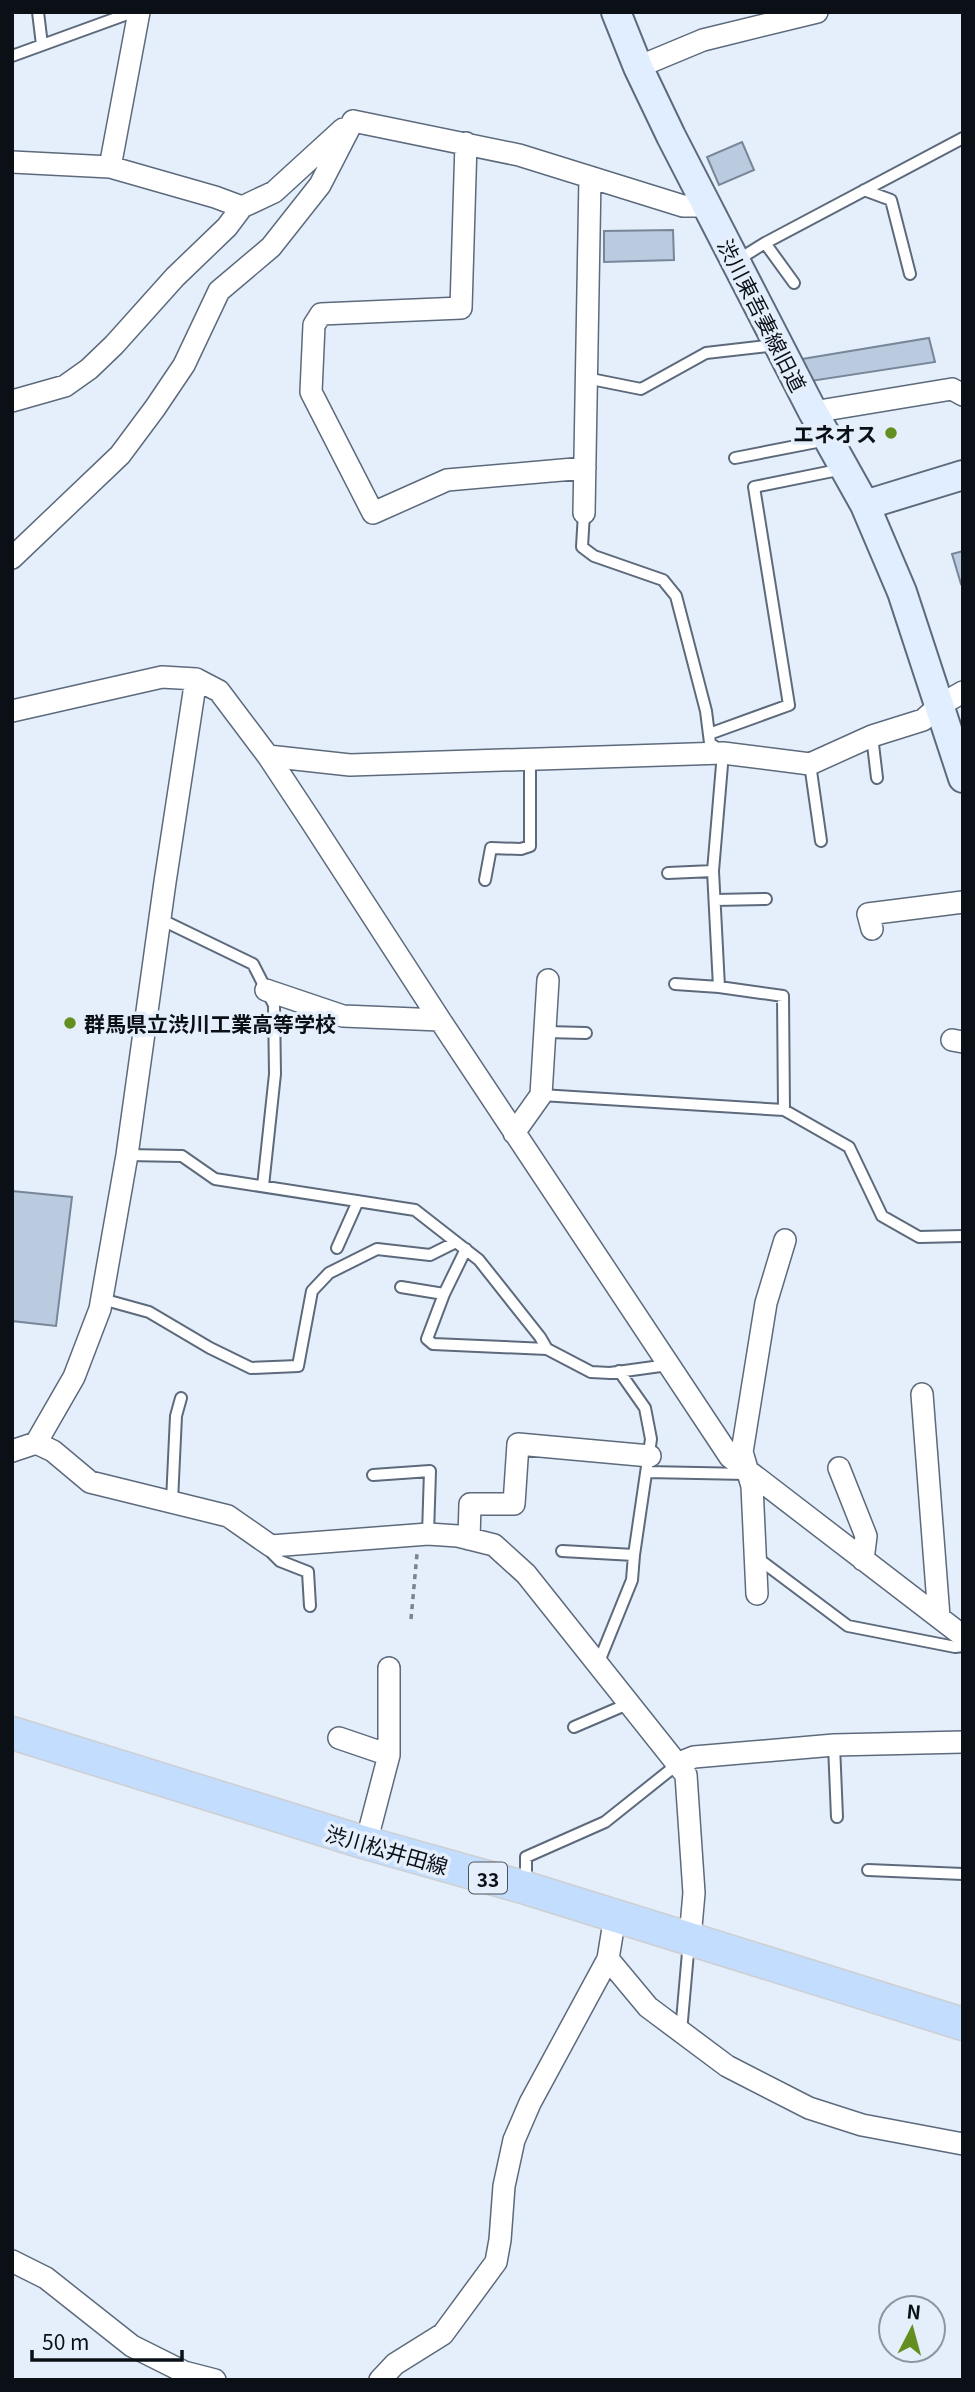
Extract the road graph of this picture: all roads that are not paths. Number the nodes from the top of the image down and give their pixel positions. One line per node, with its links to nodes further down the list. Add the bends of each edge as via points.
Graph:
1 (38, 12): 6 (lane)
2 (133, 12): 6 (lane)
3 (139, 12): 13 (street)
4 (615, 12): 8 (street, 渋川東吾妻線旧道)
5 (817, 12): 8 (street, via 703,40)
6 (42, 45): 7 (lane)
7 (12, 56)
8 (638, 67): 16 (street, 渋川東吾妻線旧道)
9 (353, 121): 11 (street); 17 (street, via 274,192); 34 (street, via 320,185 271,247 219,291 184,365 120,455)
10 (963, 138): 15 (lane)
11 (466, 143): 14 (street); 29 (street, via 460,308 321,314 314,324 310,392 373,513 446,480)
12 (12, 162): 13 (street)
13 (110, 167): 17 (street)
14 (590, 177): 16 (street, via 683,206); 23 (street)
15 (864, 190): 18 (lane); 20 (lane, via 891,200)
16 (709, 206): 19 (street, 渋川東吾妻線旧道)
17 (243, 207): 25 (street, via 89,369 65,386)
18 (765, 243): 19 (lane); 21 (lane)
19 (736, 261): 22 (street, 渋川東吾妻線旧道)
20 (910, 274)
21 (794, 283)
22 (779, 345): 23 (lane, via 706,353 641,389); 26 (street, 渋川東吾妻線旧道)
23 (586, 378): 29 (street)
24 (963, 395): 26 (street, via 952,389)
25 (12, 401)
26 (813, 412): 27 (street, 渋川東吾妻線旧道)
27 (827, 440): 28 (lane); 30 (street, 渋川東吾妻線旧道)
28 (735, 458)
29 (585, 468): 33 (street)
30 (844, 469): 32 (street, 渋川東吾妻線旧道); 38 (lane, via 754,488 789,705)
31 (963, 475): 32 (street)
32 (865, 505): 36 (street, 渋川東吾妻線旧道)
33 (584, 513): 38 (lane, via 582,547 594,556 663,580 676,596)
34 (12, 558)
35 (196, 679): 37 (street, via 162,677); 41 (street, via 219,691); 53 (street)
36 (951, 698): 39 (street, via 923,720); 44 (street, 渋川東吾妻線旧道)
37 (12, 711)
38 (709, 734): 40 (lane, via 710,743)
39 (872, 736): 43 (street); 45 (lane)
40 (723, 753): 42 (street); 43 (street); 47 (lane)
41 (268, 756): 42 (street, via 350,765); 59 (street)
42 (530, 758): 49 (lane, via 530,846 491,848)
43 (810, 764): 46 (lane)
44 (963, 778)
45 (877, 779)
46 (821, 841)
47 (713, 871): 48 (lane); 51 (lane)
48 (668, 873)
49 (485, 880)
50 (766, 899): 51 (lane)
51 (715, 900): 57 (lane)
52 (963, 902): 54 (street, via 868,914)
53 (160, 919): 58 (lane, via 253,964); 65 (street)
54 (872, 929)
55 (548, 980): 60 (street)
56 (675, 984): 57 (lane)
57 (719, 987): 63 (lane, via 783,996)
58 (266, 990): 59 (street, via 343,1016); 66 (lane, via 274,1005 275,1074)
59 (440, 1020): 64 (street)
60 (546, 1032): 61 (lane); 62 (street)
61 (586, 1033)
62 (541, 1095): 63 (lane); 64 (street)
63 (784, 1110): 68 (lane, via 849,1147 882,1216 919,1237)
64 (514, 1133): 77 (street)
65 (128, 1155): 66 (lane, via 182,1156 215,1179); 75 (street)
66 (263, 1186): 67 (lane)
67 (358, 1201): 70 (lane, via 415,1210); 71 (lane)
68 (963, 1236)
69 (785, 1240): 85 (street, via 766,1303 742,1452)
70 (456, 1242): 72 (lane); 75 (lane, via 430,1255 377,1249 329,1273 312,1291 298,1366 251,1368 149,1312)
71 (337, 1248)
72 (466, 1249): 74 (lane); 76 (lane)
73 (401, 1287): 74 (lane)
74 (444, 1294): 76 (lane, via 427,1339 433,1344)
75 (102, 1298): 81 (street, via 74,1377)
76 (547, 1349): 78 (lane, via 591,1372)
77 (668, 1365): 78 (lane); 85 (street, via 730,1458)
78 (619, 1371): 83 (lane, via 645,1408 651,1440)
79 (922, 1394): 97 (street)
80 (181, 1398): 87 (lane)
81 (36, 1443): 82 (street); 87 (street, via 90,1482)
82 (12, 1451)
83 (649, 1464): 85 (lane); 90 (street, via 518,1444 513,1504 470,1504); 92 (lane)
84 (839, 1468): 94 (street, via 866,1536)
85 (750, 1474): 93 (street); 94 (street)
86 (373, 1475): 89 (lane, via 429,1471)
87 (172, 1501): 88 (street, via 228,1516)
88 (252, 1533): 89 (street, via 271,1546); 96 (lane, via 280,1561 308,1572)
89 (424, 1534): 90 (street)
90 (469, 1539): 100 (street, via 494,1545 526,1574)
91 (562, 1551): 92 (lane)
92 (634, 1555): 100 (lane, via 632,1580)
93 (756, 1557): 95 (street); 99 (lane, via 848,1626)
94 (863, 1560): 97 (street)
95 (757, 1594)
96 (310, 1606)
97 (939, 1618): 98 (street)
98 (963, 1636)
99 (963, 1646)
100 (598, 1664): 102 (street)
101 (389, 1668): 108 (street)
102 (630, 1703): 103 (lane); 109 (street)
103 (574, 1727)
104 (12, 1733): 111 (main road, 渋川松井田線 / 33)
105 (339, 1738): 108 (street)
106 (963, 1742): 107 (street)
107 (834, 1745): 109 (street, via 694,1757); 110 (lane)
108 (389, 1755): 111 (street)
109 (679, 1763): 114 (lane, via 605,1822 526,1857); 116 (street, via 686,1774 693,1880)
110 (837, 1817)
111 (366, 1843): 114 (main road, 渋川松井田線 / 33)
112 (868, 1870): 113 (lane)
113 (963, 1874)
114 (526, 1888): 115 (main road, 渋川松井田線 / 33)
115 (615, 1916): 116 (main road, 渋川松井田線 / 33); 117 (street)
116 (690, 1938): 118 (main road, 渋川松井田線 / 33); 119 (lane)
117 (608, 1959): 119 (street, via 648,2007); 123 (street, via 514,2140 496,2262 443,2334 395,2364)
118 (963, 2024)
119 (681, 2032): 120 (street, via 727,2066 809,2108 862,2124)
120 (963, 2144)
121 (12, 2261): 122 (street, via 46,2278 132,2346 184,2372)
122 (215, 2380)
123 (380, 2380)

